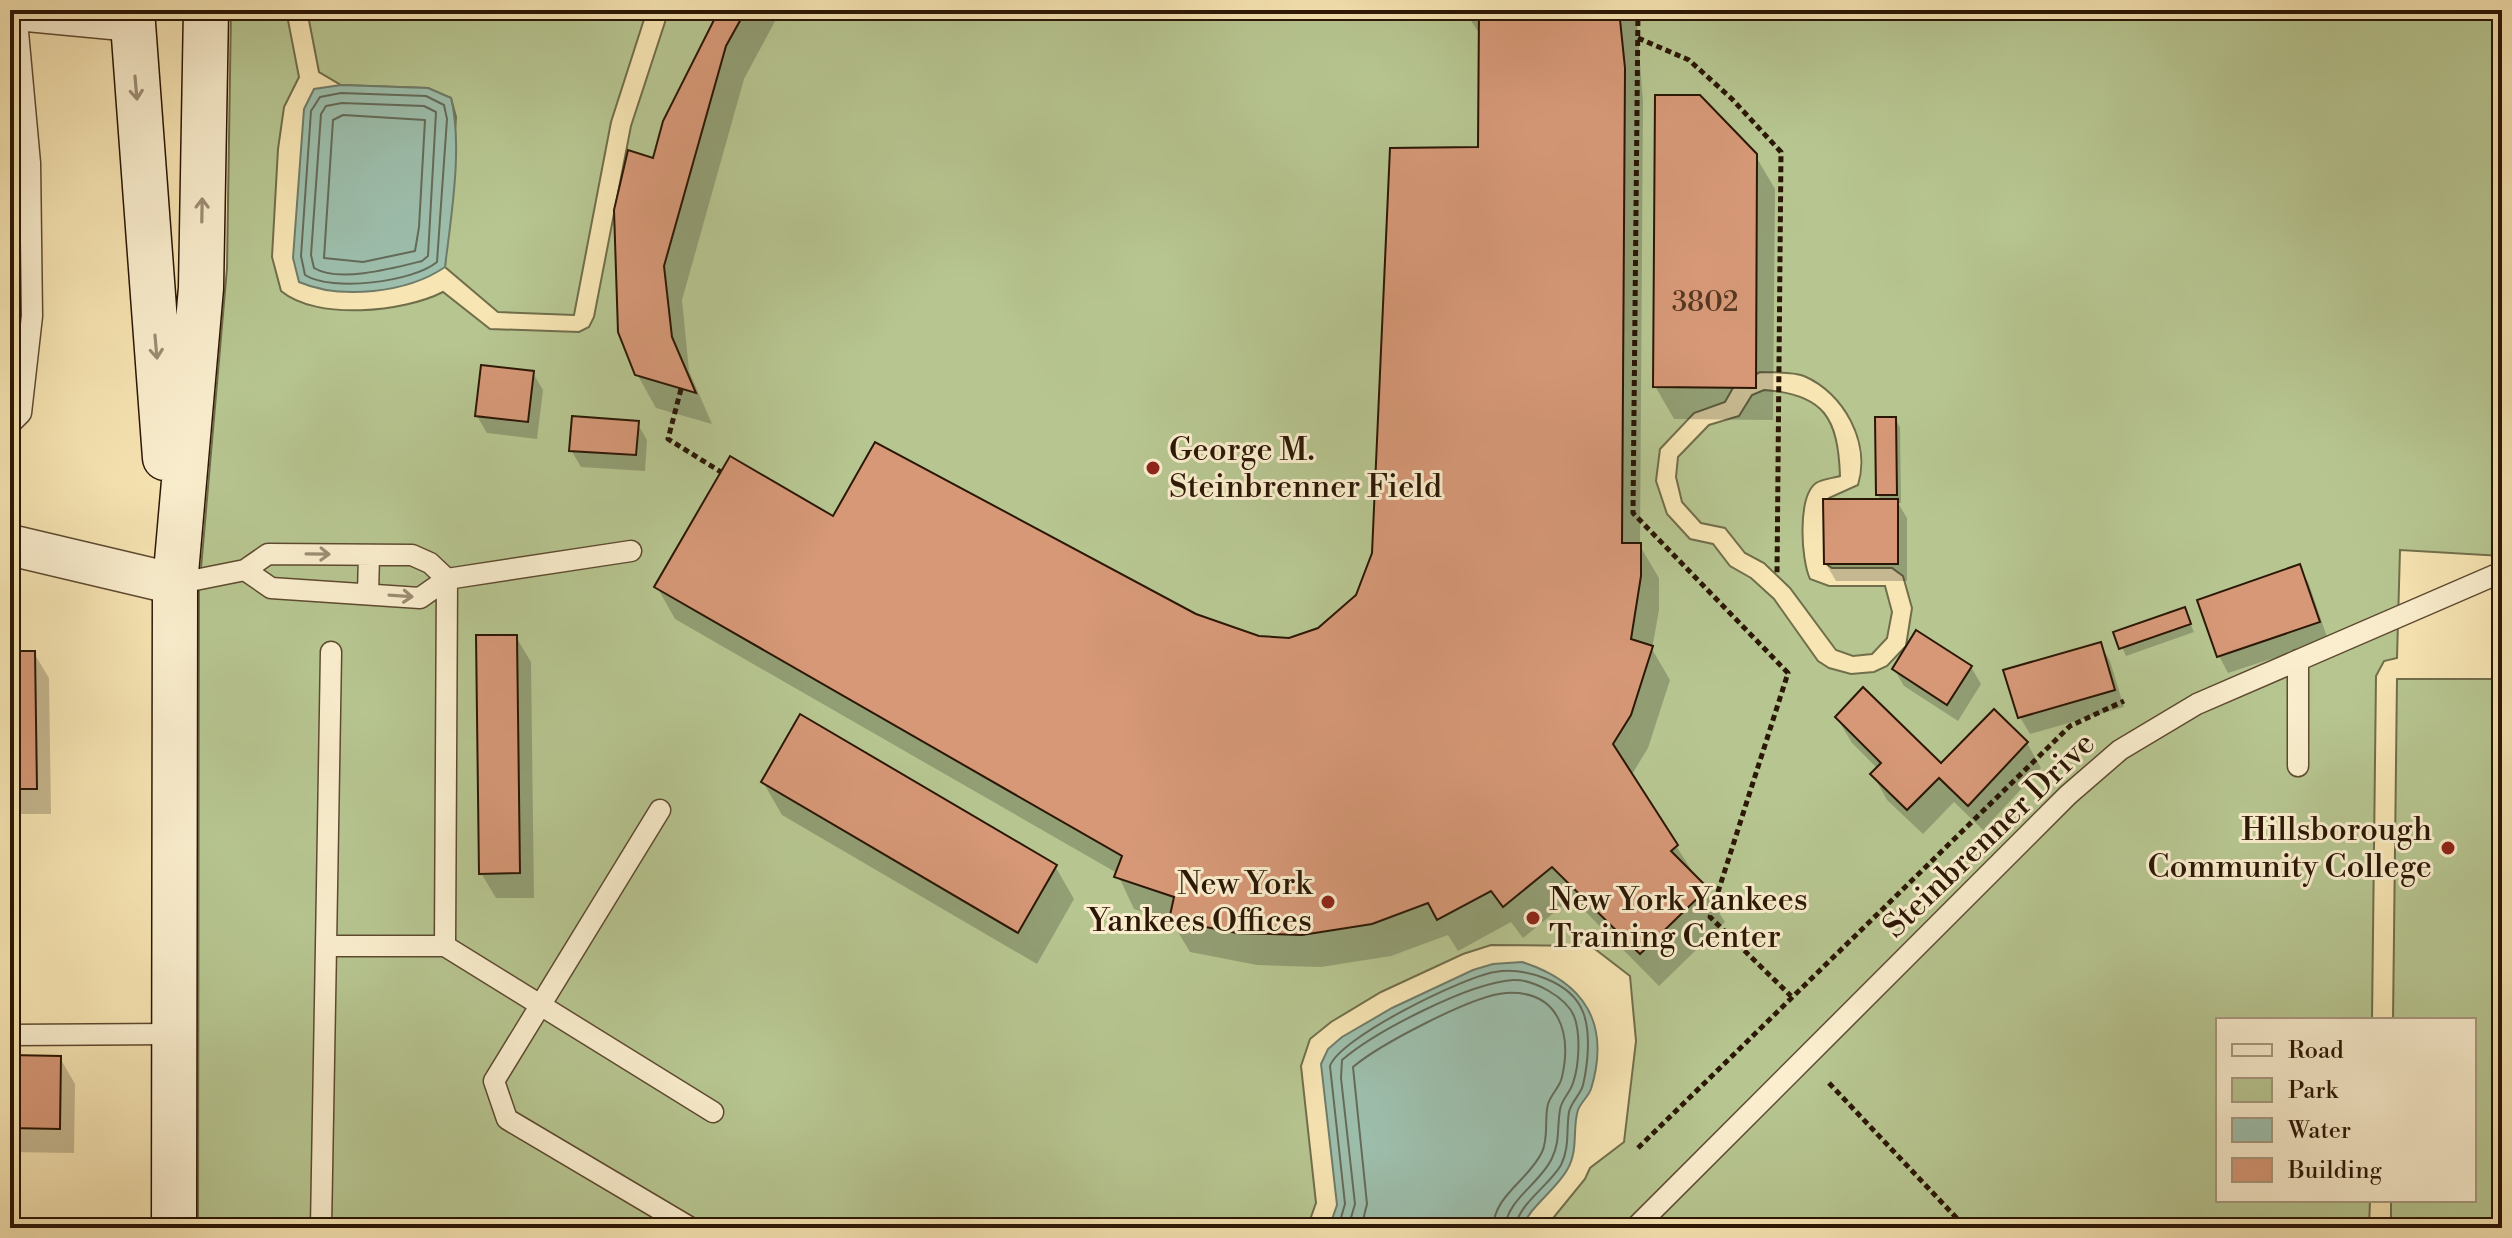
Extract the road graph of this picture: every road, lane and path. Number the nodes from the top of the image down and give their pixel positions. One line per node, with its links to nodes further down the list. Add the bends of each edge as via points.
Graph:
1 (206, 10): 16 (street, one-way to 1, via 201,288)
2 (1638, 10): 5 (path)
3 (16, 15): 4 (lane); 7 (lane, via 30,163 32,316 21,413)
4 (132, 21): 16 (street, one-way to 16)
5 (1638, 38): 14 (path, via 1689,60 1781,152); 25 (path, via 1633,513 1788,673 1710,917)
6 (681, 389): 8 (path, via 668,439)
7 (10, 424)
8 (721, 472)
9 (10, 545): 16 (street)
10 (631, 551): 15 (lane)
11 (369, 555): 12 (lane, one-way to 11, via 268,554); 15 (lane, via 412,555); 17 (lane)
12 (245, 570): 16 (lane); 17 (lane, via 271,588)
13 (2502, 572): 19 (lane, Steinbrenner Drive)
14 (1777, 575)
15 (447, 579): 17 (lane, one-way to 15, via 420,598); 24 (lane)
16 (175, 584): 27 (street)
17 (368, 594)
18 (331, 652): 23 (lane)
19 (2298, 660): 21 (lane); 35 (lane, Steinbrenner Drive, via 2197,704 2092,772)
20 (2124, 701): 25 (path, via 2070,726)
21 (2298, 766)
22 (660, 810): 26 (lane)
23 (326, 946): 24 (lane); 33 (lane)
24 (445, 946): 26 (lane)
25 (1791, 996): 31 (path)
26 (538, 1005): 30 (lane); 34 (lane, via 494,1081 507,1119)
27 (174, 1034): 28 (lane); 32 (street)
28 (10, 1035)
29 (1829, 1083): 36 (path)
30 (713, 1112)
31 (1638, 1148)
32 (174, 1228)
33 (321, 1228)
34 (691, 1228)
35 (1635, 1228)
36 (1966, 1228)

